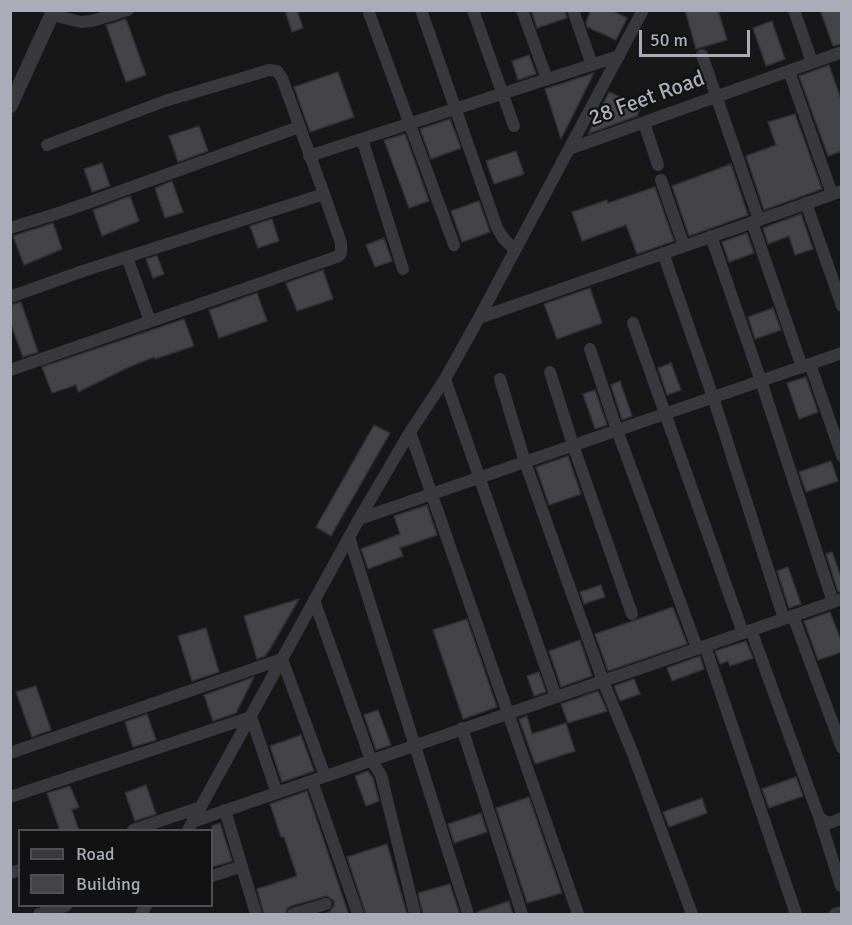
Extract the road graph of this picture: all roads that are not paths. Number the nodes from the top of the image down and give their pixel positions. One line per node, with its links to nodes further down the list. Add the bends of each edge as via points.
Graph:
1 (128, 10): 9 (street, via 81,22)
2 (368, 10): 21 (street)
3 (421, 10): 20 (street)
4 (473, 10): 17 (street)
5 (522, 10): 16 (street)
6 (573, 10): 14 (street)
7 (794, 10): 13 (street)
8 (644, 11): 12 (street)
9 (53, 13): 19 (street)
10 (842, 52): 13 (street, 28 Feet Road)
11 (702, 55): 18 (street)
12 (619, 56): 14 (street); 27 (street)
13 (812, 62): 15 (street, 28 Feet Road)
14 (592, 65): 16 (street)
15 (789, 71): 18 (street, 28 Feet Road); 31 (street)
16 (547, 80): 17 (street)
17 (502, 93): 20 (street); 23 (street)
18 (717, 96): 22 (street, 28 Feet Road); 34 (street)
19 (10, 106)
20 (456, 108): 21 (street); 39 (street, via 496,228)
21 (410, 122): 25 (street); 37 (street)
22 (644, 123): 27 (street, 28 Feet Road); 29 (street)
23 (514, 126)
24 (299, 127): 26 (street, via 280,74 273,70 165,101); 28 (street); 35 (street)
25 (362, 139): 28 (street); 42 (street)
26 (47, 145)
27 (569, 149): 39 (street)
28 (309, 156): 32 (street)
29 (658, 165)
30 (661, 180): 38 (street)
31 (837, 193): 33 (street)
32 (324, 194): 41 (street); 46 (street, via 341,243 339,256)
33 (806, 203): 34 (street); 44 (street)
34 (755, 221): 36 (street); 50 (street)
35 (10, 228)
36 (711, 236): 38 (street); 55 (street)
37 (454, 245)
38 (684, 246): 40 (street)
39 (515, 250): 45 (street)
40 (663, 253): 45 (street); 56 (street)
41 (127, 257): 43 (street); 46 (street)
42 (403, 268)
43 (10, 297)
44 (842, 306)
45 (479, 318): 53 (street)
46 (150, 321): 51 (street)
47 (633, 323): 57 (street)
48 (590, 349): 58 (street)
49 (842, 353): 50 (street)
50 (806, 366): 55 (street); 61 (street)
51 (10, 370)
52 (550, 372): 60 (street)
53 (445, 379): 59 (street); 63 (street)
54 (500, 379): 62 (street)
55 (761, 381): 56 (street); 68 (street)
56 (713, 398): 57 (street); 70 (street)
57 (666, 414): 58 (street); 71 (street)
58 (617, 430): 60 (street); 72 (street)
59 (410, 432): 64 (street); 65 (street)
60 (573, 445): 62 (street); 69 (street)
61 (842, 456)
62 (525, 462): 63 (street); 74 (street)
63 (478, 478): 64 (street); 75 (street)
64 (432, 494): 65 (street); 76 (street)
65 (359, 519): 66 (street)
66 (349, 537): 67 (street); 79 (street)
67 (314, 600): 73 (street); 82 (street)
68 (839, 601): 70 (street)
69 (632, 614)
70 (789, 617): 71 (street); 80 (street)
71 (747, 631): 72 (street); 89 (street)
72 (701, 647): 74 (street); 108 (street)
73 (282, 658): 77 (street); 81 (street); 83 (street)
74 (603, 681): 75 (street); 107 (street)
75 (556, 697): 76 (street)
76 (509, 713): 78 (street); 106 (street)
77 (251, 717): 85 (street); 86 (street); 87 (street)
78 (462, 728): 79 (street); 105 (street)
79 (415, 745): 82 (street); 104 (street)
80 (842, 748)
81 (10, 753)
82 (371, 760): 83 (street); 103 (street, via 381,775)
83 (325, 776): 84 (street)
84 (312, 781): 85 (street); 102 (street)
85 (277, 793): 88 (street)
86 (10, 797)
87 (201, 807): 91 (street); 92 (street)
88 (225, 810): 91 (street); 93 (street)
89 (819, 817): 90 (street, via 830,823); 95 (street)
90 (842, 818)
91 (190, 826)
92 (139, 829)
93 (242, 866): 94 (street); 100 (street)
94 (213, 876)
95 (841, 886)
96 (326, 904): 101 (street)
97 (63, 907): 99 (street)
98 (842, 912): 109 (street)
99 (39, 915)
100 (256, 915)
101 (293, 915)
102 (358, 915)
103 (415, 915)
104 (468, 915)
105 (522, 915)
106 (578, 915)
107 (692, 915)
108 (796, 915)
109 (836, 915)

